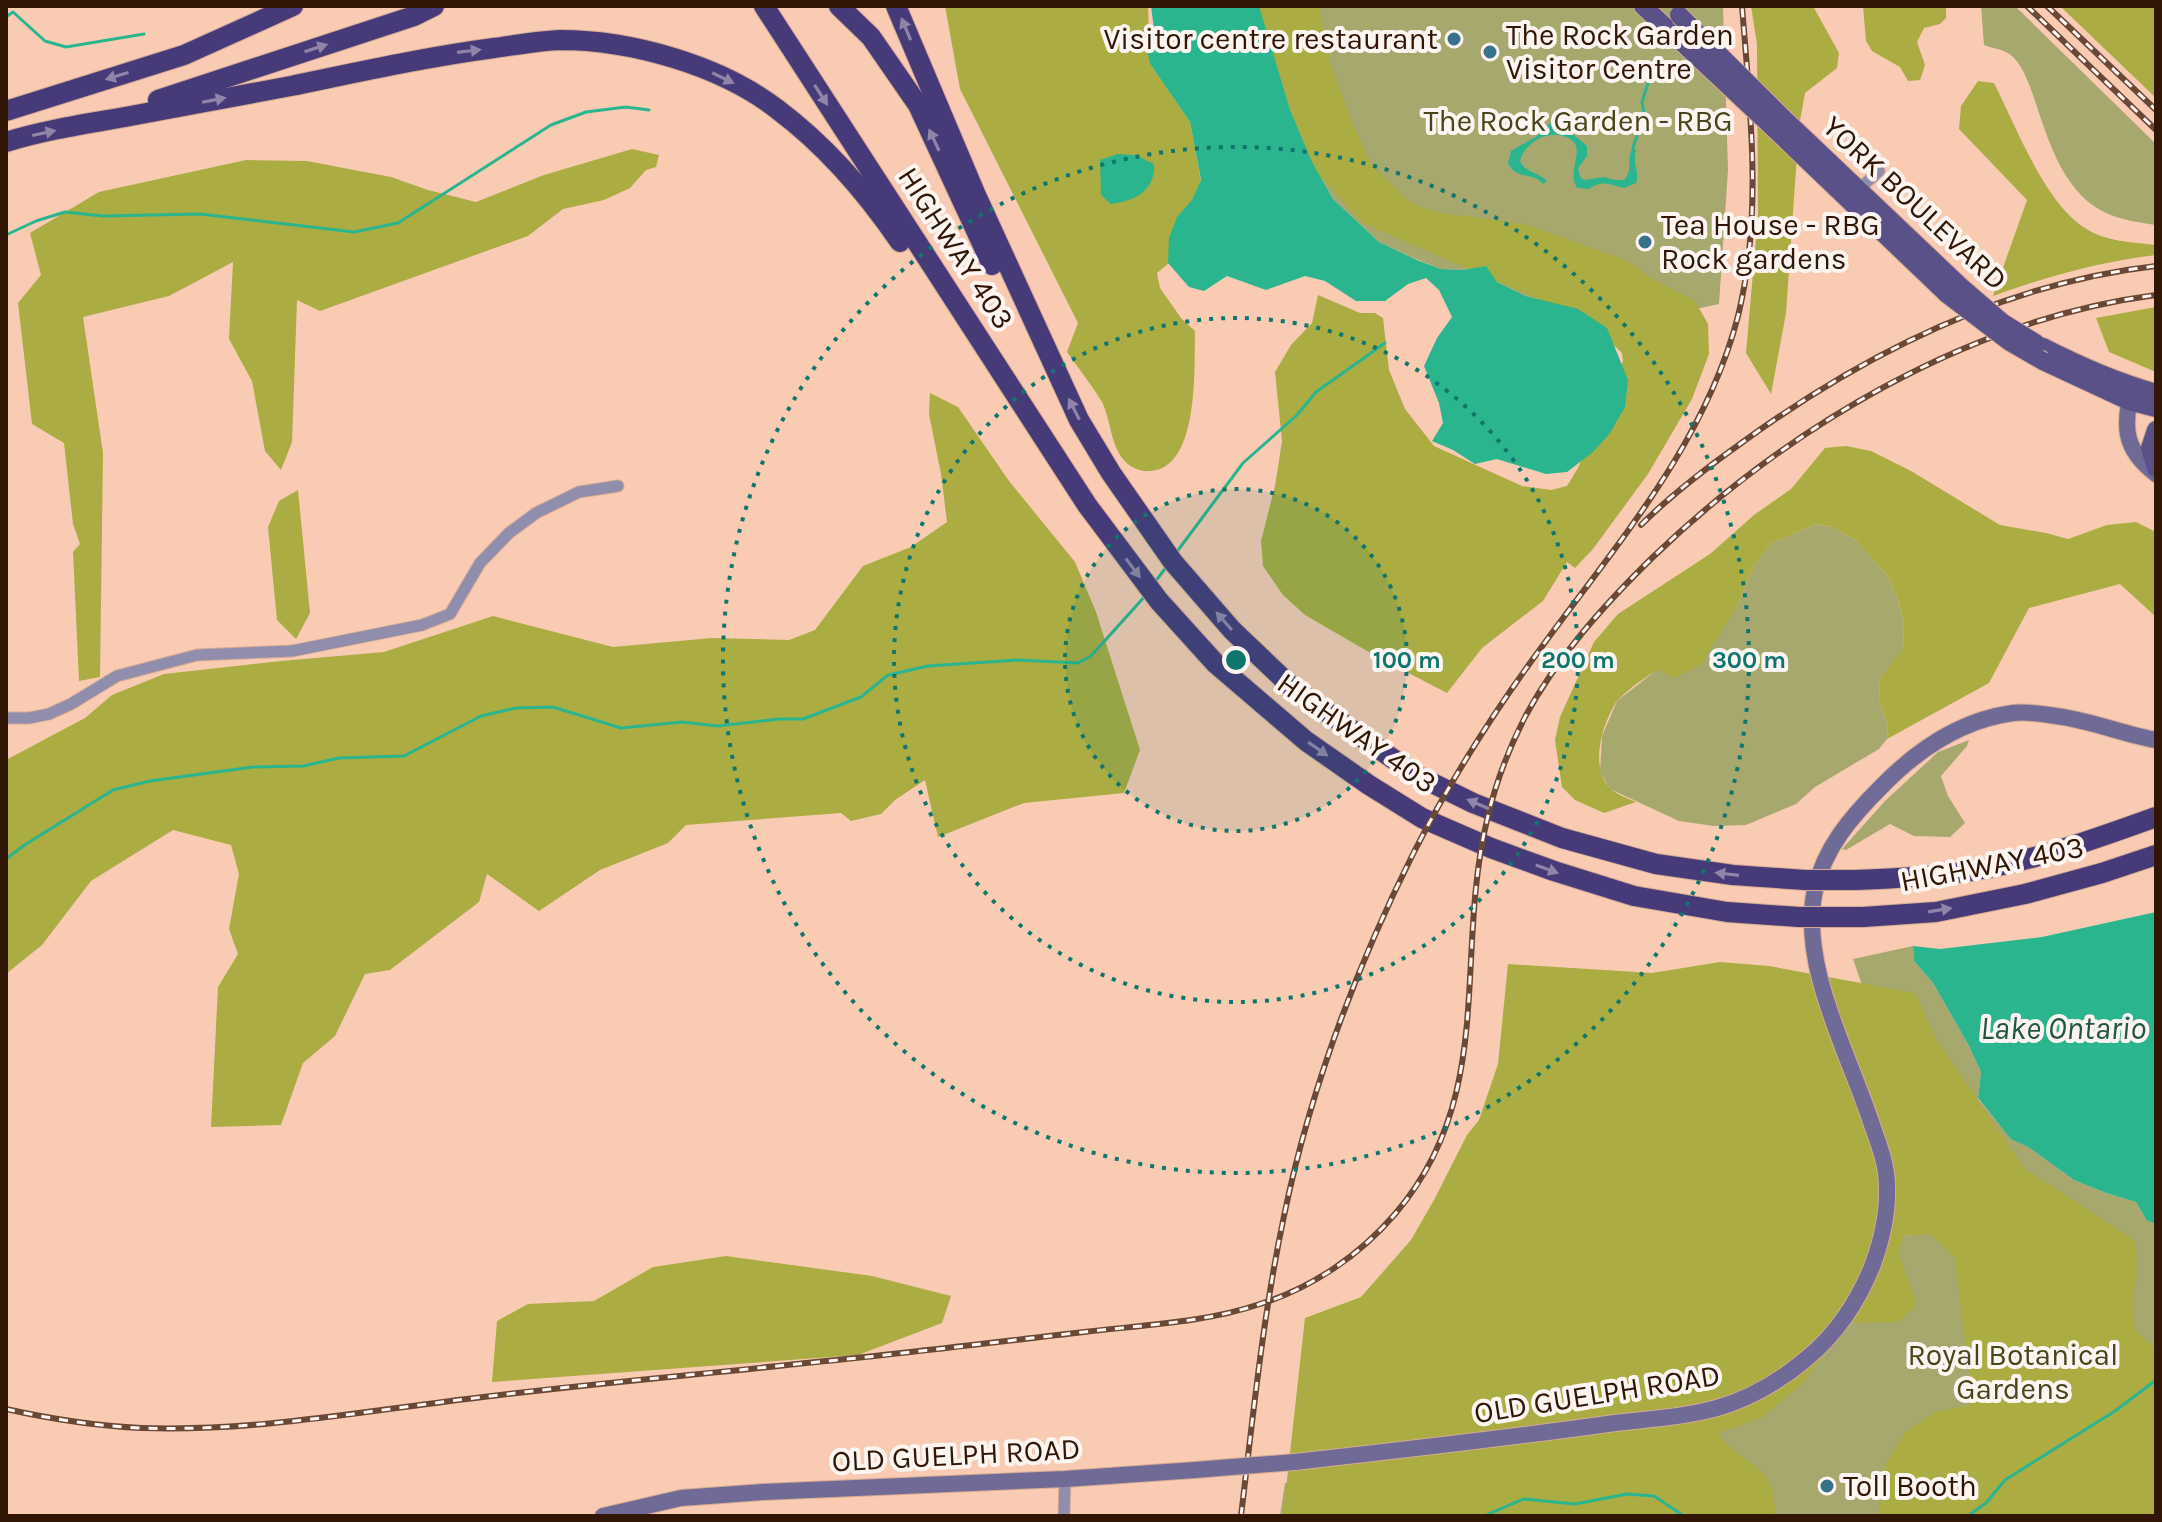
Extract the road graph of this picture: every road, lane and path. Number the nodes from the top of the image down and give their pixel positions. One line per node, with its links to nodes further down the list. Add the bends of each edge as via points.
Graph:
1 (293, 6): 8 (highway, one-way to 8, via 184,55)
2 (434, 6): 10 (highway, one-way to 2)
3 (764, 6): 22 (highway, HIGHWAY 403, one-way to 22)
4 (839, 6): 14 (highway, one-way to 4, via 1026,333 918,105 871,37)
5 (896, 6): 14 (highway, HIGHWAY 403, one-way to 5)
6 (1643, 6): 9 (main road, YORK BOULEVARD, bridge)
7 (1673, 11): 9 (main road, YORK BOULEVARD, bridge)
8 (6, 111)
9 (1775, 119): 13 (main road, YORK BOULEVARD)
10 (82, 125): 11 (highway, one-way to 10); 22 (highway, one-way to 22, via 453,52 529,43 626,46 687,62 774,107 851,178 886,221 999,390)
11 (6, 142)
12 (1879, 171): 13 (street)
13 (1854, 194): 16 (main road, YORK BOULEVARD, bridge, via 1954,290 2043,354 2075,364)
14 (1060, 382): 25 (highway, HIGHWAY 403, one-way to 14, bridge, via 2080,845 2002,865 1932,876 1805,880 1656,864 1562,838 1473,803 1416,775 1295,690 1232,630 1173,562 1111,473)
15 (2156, 393): 16 (main road, YORK BOULEVARD)
16 (2131, 394): 17 (main road, YORK BOULEVARD); 20 (street, via 2128,438 2133,452)
17 (2156, 408)
18 (2156, 430): 19 (main road, via 2150,448)
19 (2156, 468)
20 (2156, 474)
21 (618, 486): 23 (street, via 579,492 536,513 480,563 450,614 422,625 292,651 197,655 117,676 49,714)
22 (1087, 505): 28 (highway, HIGHWAY 403, one-way to 28, bridge, via 1159,601 1216,664 1306,741 1422,818 1528,862 1634,896 1727,912 1799,917 1936,912)
23 (6, 718)
24 (2156, 740): 29 (street, OLD GUELPH ROAD, bridge, via 2059,716 2014,713 1964,725 1889,779 1853,815 1826,855 1814,891 1816,963 1882,1153 1886,1213 1866,1283 1849,1311 1809,1358 1781,1378 1717,1408 1564,1432 1295,1462)
25 (2156, 817)
26 (2156, 855): 28 (highway, HIGHWAY 403)
27 (2156, 865): 28 (highway)
28 (2102, 873)
29 (1065, 1479): 30 (street, OLD GUELPH ROAD, via 681,1498); 31 (street)
30 (603, 1516)
31 (1064, 1516)

